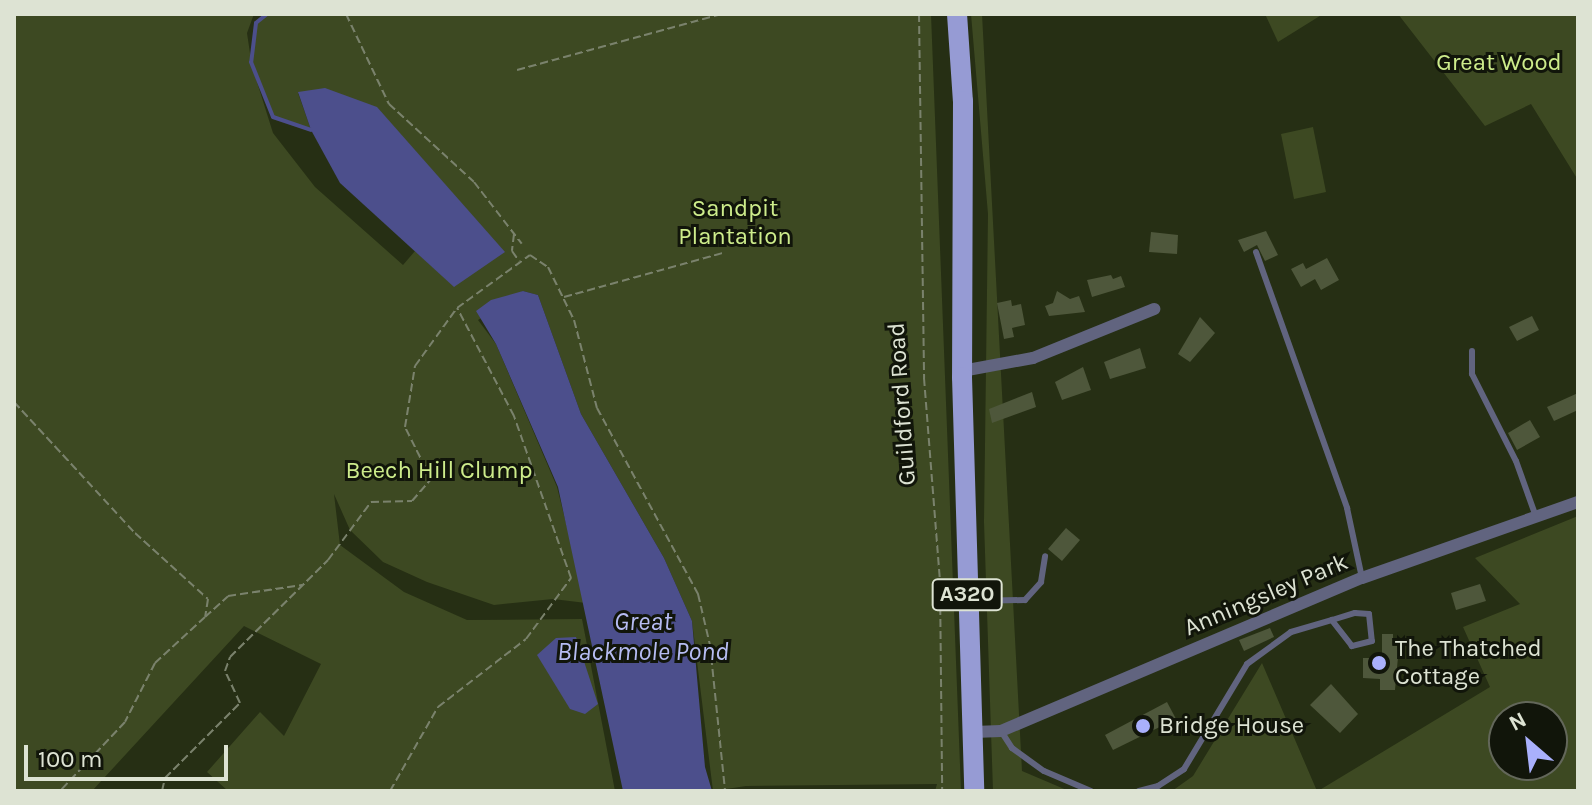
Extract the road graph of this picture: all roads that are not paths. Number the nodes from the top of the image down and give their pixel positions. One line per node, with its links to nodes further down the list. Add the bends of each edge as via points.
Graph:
1 (961, 15): 5 (main road, A320)
2 (1256, 252): 9 (lane, via 1347,508)
3 (1154, 309): 5 (street, via 1033,358)
4 (1472, 351): 7 (lane, via 1472,374 1516,461)
5 (962, 371): 10 (main road, A320)
6 (1578, 502): 7 (street, Anningsley Park)
7 (1536, 517): 9 (street, Anningsley Park)
8 (1045, 556): 10 (lane, via 1041,582 1025,600)
9 (1362, 578): 12 (street, Anningsley Park)
10 (967, 602): 13 (main road, A320)
11 (1332, 620): 11 (lane, via 1369,614 1372,641 1352,646); 16 (lane, via 1291,632 1247,664 1184,769)
12 (1001, 731): 13 (street, Anningsley Park); 15 (lane, via 1012,748 1044,771)
13 (974, 732): 14 (main road, A320)
14 (974, 791)
15 (1091, 791)
16 (1139, 791)

